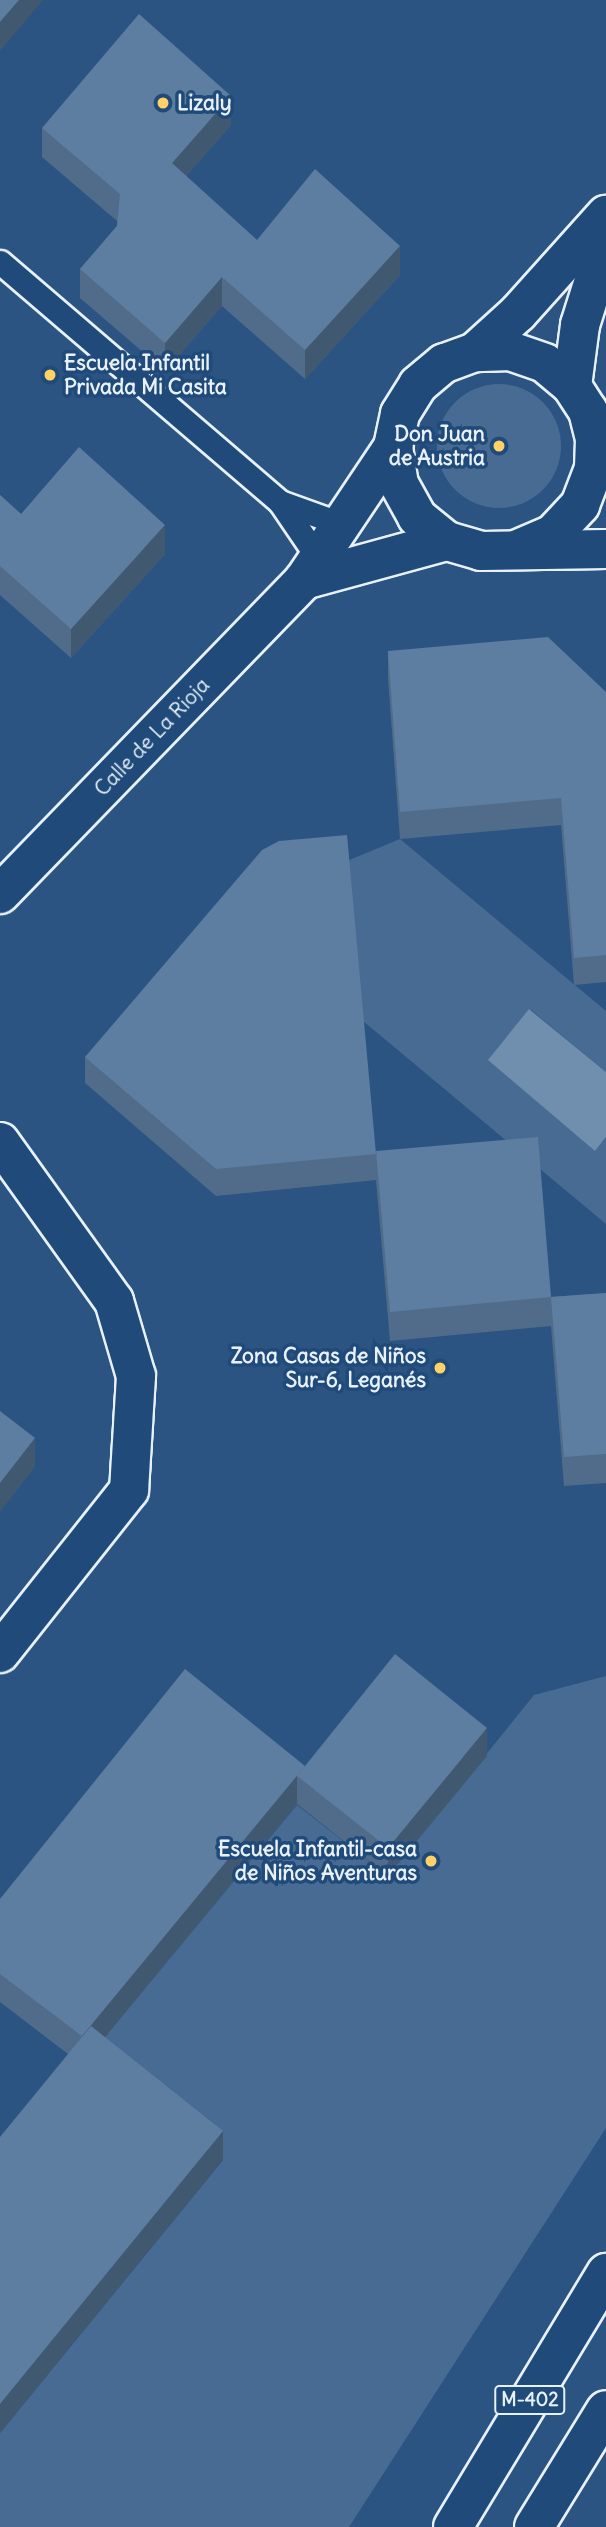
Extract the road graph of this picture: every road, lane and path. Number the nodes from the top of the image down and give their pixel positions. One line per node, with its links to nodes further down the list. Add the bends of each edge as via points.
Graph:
1 (606, 215): 4 (main road, via 518,313)
2 (606, 243): 5 (main road, via 580,325)
3 (0, 262): 8 (lane)
4 (475, 352): 5 (main road, via 511,351 545,363); 6 (main road, via 444,363 418,385 400,414)
5 (572, 386): 7 (main road, via 588,411 595,439)
6 (393, 447): 10 (main road, Calle de La Rioja); 11 (main road, via 399,484 417,517)
7 (594, 468): 9 (main road); 13 (main road, via 580,505 552,534)
8 (280, 502): 10 (lane); 14 (lane)
9 (606, 516)
10 (341, 524): 14 (main road, Calle de La Rioja)
11 (447, 541): 13 (main road, via 481,551); 14 (main road)
12 (606, 549): 13 (main road)
13 (516, 550)
14 (311, 569): 15 (main road, Calle de La Rioja)
15 (0, 894)
16 (0, 1142): 17 (main road, via 114,1301 135,1376 129,1490)
17 (0, 1653)
18 (606, 2273): 20 (main road, M-402)
19 (606, 2410): 21 (main road, M-402)
20 (453, 2527)
21 (534, 2527)

